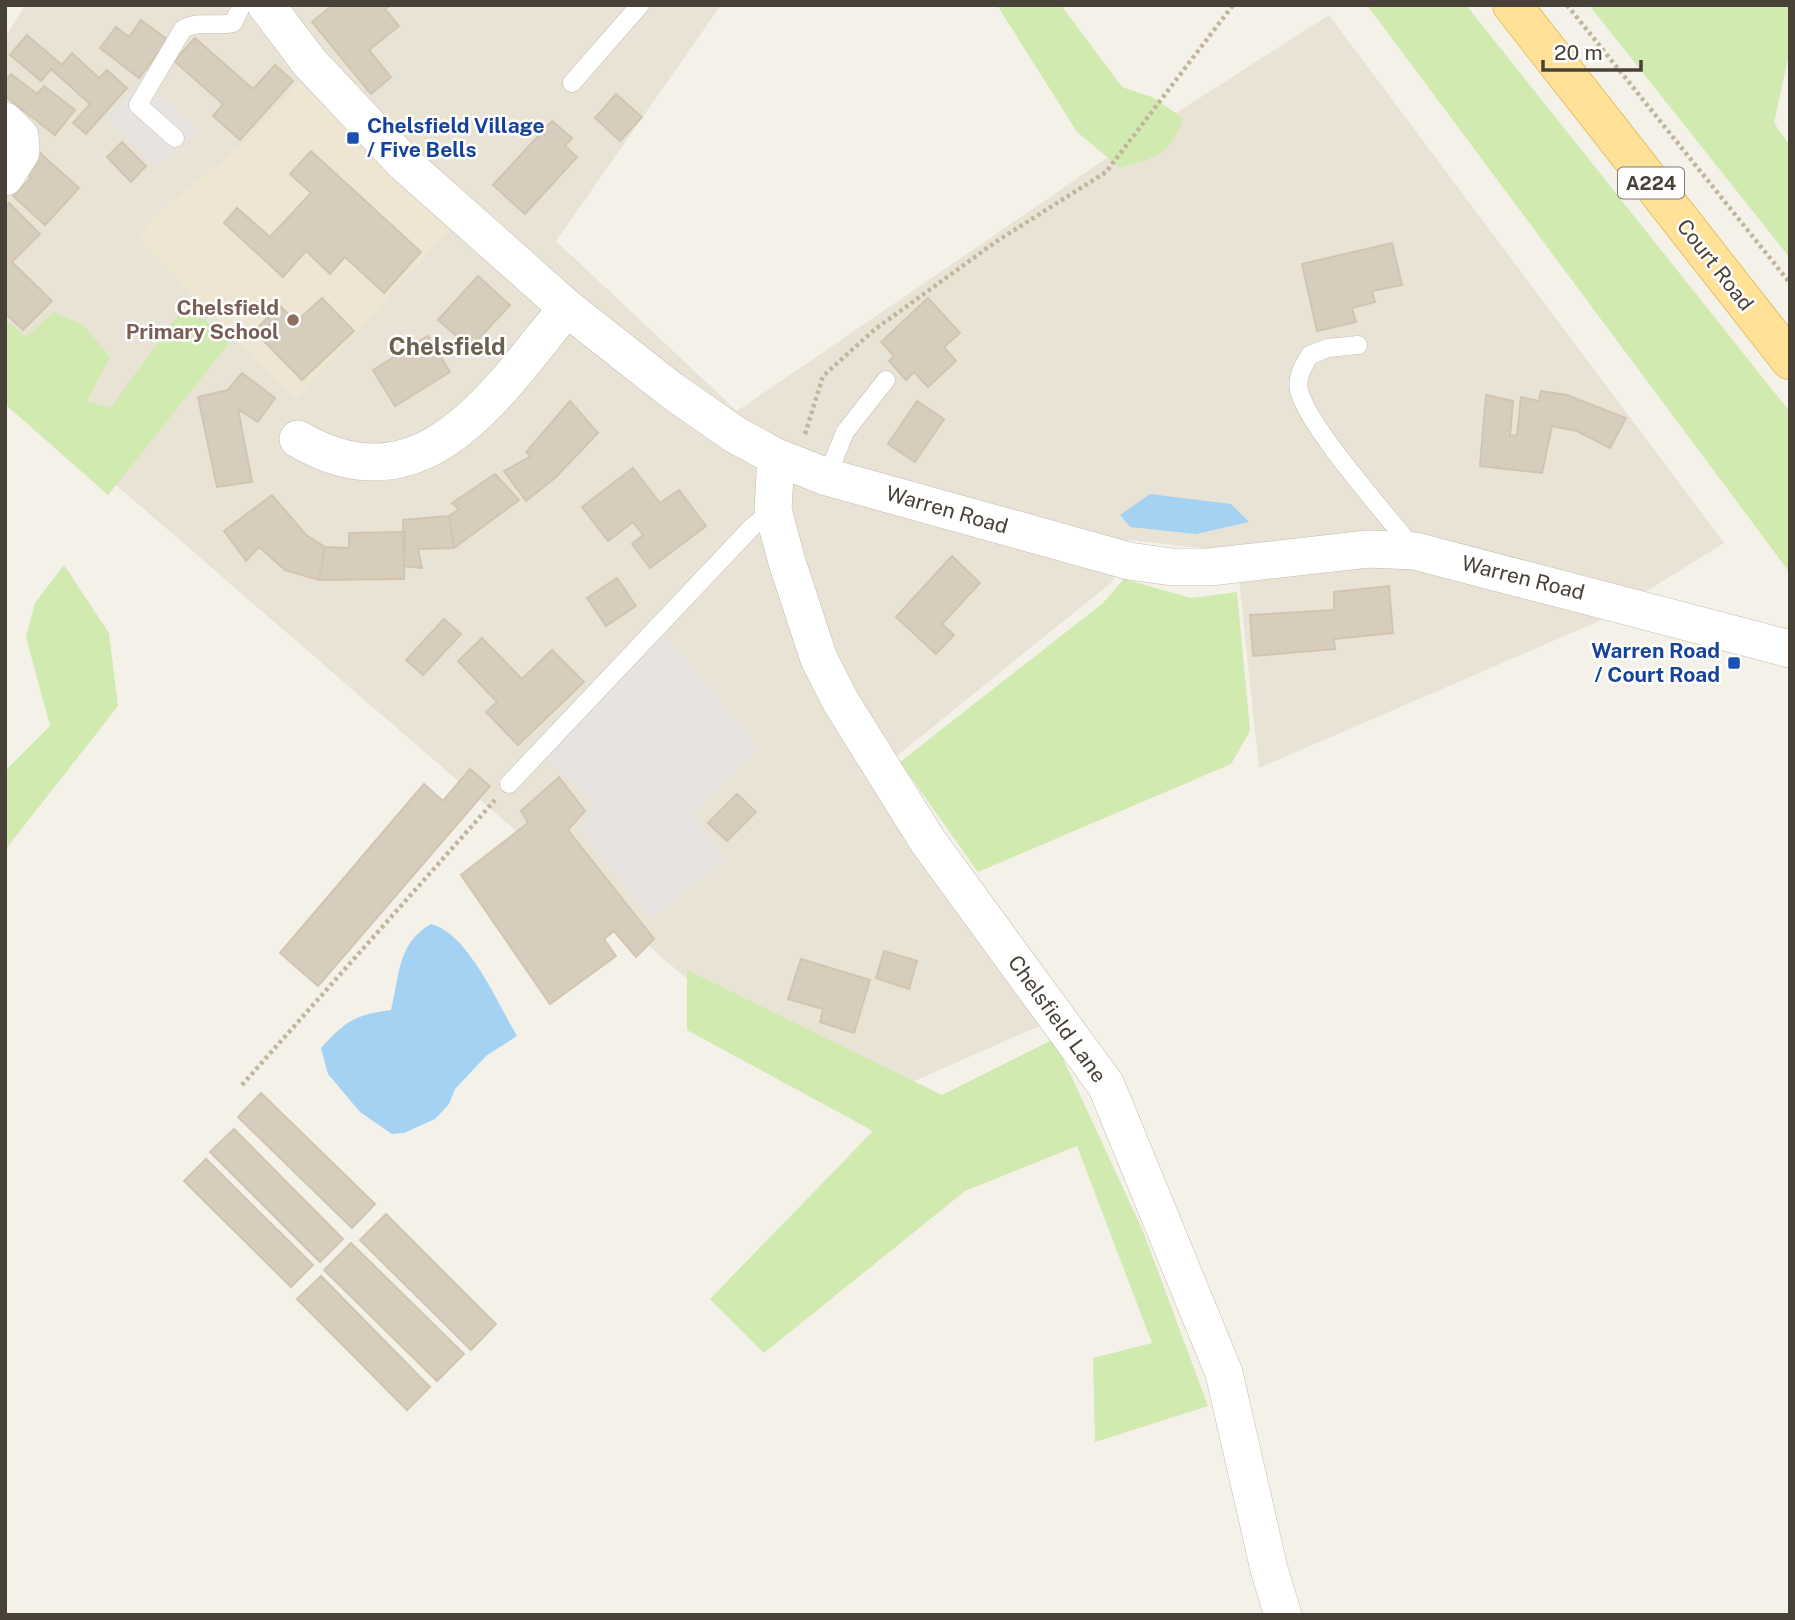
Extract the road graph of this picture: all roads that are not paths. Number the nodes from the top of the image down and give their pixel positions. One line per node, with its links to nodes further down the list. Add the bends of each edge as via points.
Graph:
1 (242, 5): 7 (lane, via 233,23 194,23 183,29 138,105)
2 (266, 5): 9 (street, Warren Road, via 360,119)
3 (640, 5): 5 (lane)
4 (1512, 5): 11 (main road, Court Road / A224)
5 (572, 83)
6 (5, 121): 8 (street, via 20,136 21,152)
7 (175, 138)
8 (5, 177)
9 (567, 308): 13 (street, via 461,429 430,449 393,460 356,462 330,456); 14 (street, Warren Road, via 734,434)
10 (1358, 345): 16 (lane, via 1310,355 1298,387 1309,415)
11 (1790, 360)
12 (886, 380): 14 (lane, via 845,432)
13 (298, 439)
14 (799, 466): 15 (street, Chelsfield Lane); 16 (street, Warren Road, via 1129,561 1172,568 1368,549)
15 (774, 510): 18 (lane, via 752,527); 19 (street, Chelsfield Lane, via 819,659 841,702 927,840 1106,1086 1224,1373)
16 (1415, 551): 17 (street, Warren Road)
17 (1790, 649)
18 (509, 784)
19 (1283, 1615)

